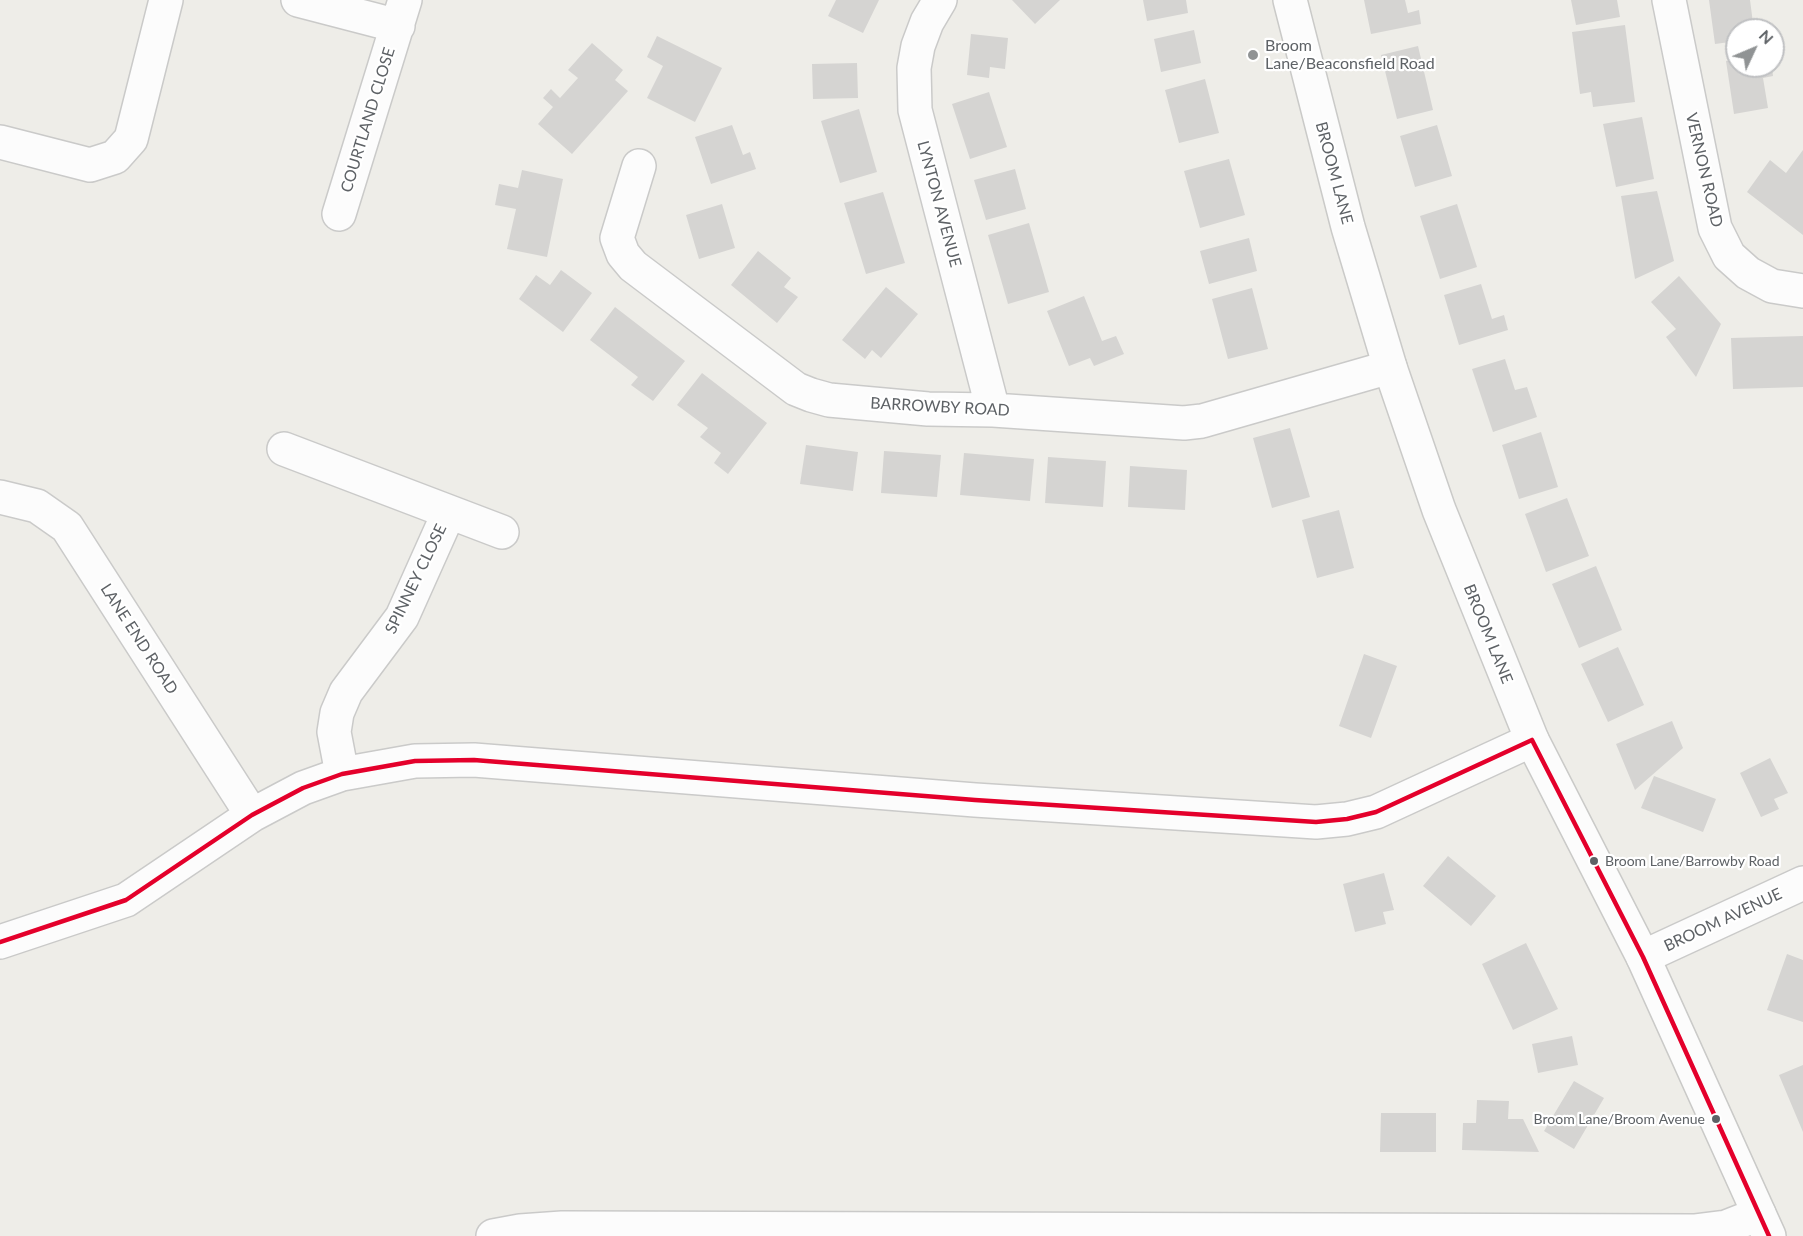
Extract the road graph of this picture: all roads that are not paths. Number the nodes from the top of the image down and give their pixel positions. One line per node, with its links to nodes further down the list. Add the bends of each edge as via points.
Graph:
1 (166, 0): 7 (street, via 131,139 115,157 90,165)
2 (298, 0): 6 (street, COURTLAND CLOSE)
3 (940, 0): 12 (street, LYNTON AVENUE, via 918,46 915,110)
4 (1290, 0): 11 (street, BROOM LANE, via 1348,227)
5 (1669, 0): 10 (street, VERNON ROAD, via 1715,228 1729,256 1748,273 1772,286)
6 (401, 13): 9 (street, COURTLAND CLOSE)
7 (0, 142)
8 (639, 166): 12 (street, BARROWBY ROAD, via 617,238 623,254 633,266 796,389 829,400)
9 (339, 214)
10 (1803, 291)
11 (1390, 367): 12 (street, BARROWBY ROAD, via 1202,422); 17 (street, BROOM LANE, via 1439,510)
12 (993, 410)
13 (284, 449): 15 (street, SPINNEY CLOSE)
14 (0, 496): 19 (street, LANE END ROAD, via 37,506 67,527)
15 (448, 512): 16 (street, SPINNEY CLOSE); 18 (street, SPINNEY CLOSE, via 402,617 346,692 337,713 334,732)
16 (502, 532)
17 (1532, 740): 18 (street, via 1376,812 1316,822 986,801 474,760 415,761); 22 (street, BROOM LANE)
18 (342, 774): 19 (street, via 303,788)
19 (252, 815): 21 (street, via 126,900)
20 (1803, 883): 22 (street, BROOM AVENUE)
21 (0, 942)
22 (1643, 957): 23 (street, BROOM LANE)
23 (1764, 1225): 24 (street, via 1694,1231)
24 (1267, 1232): 25 (street)
25 (690, 1233): 26 (street, via 562,1228)
26 (494, 1236)

